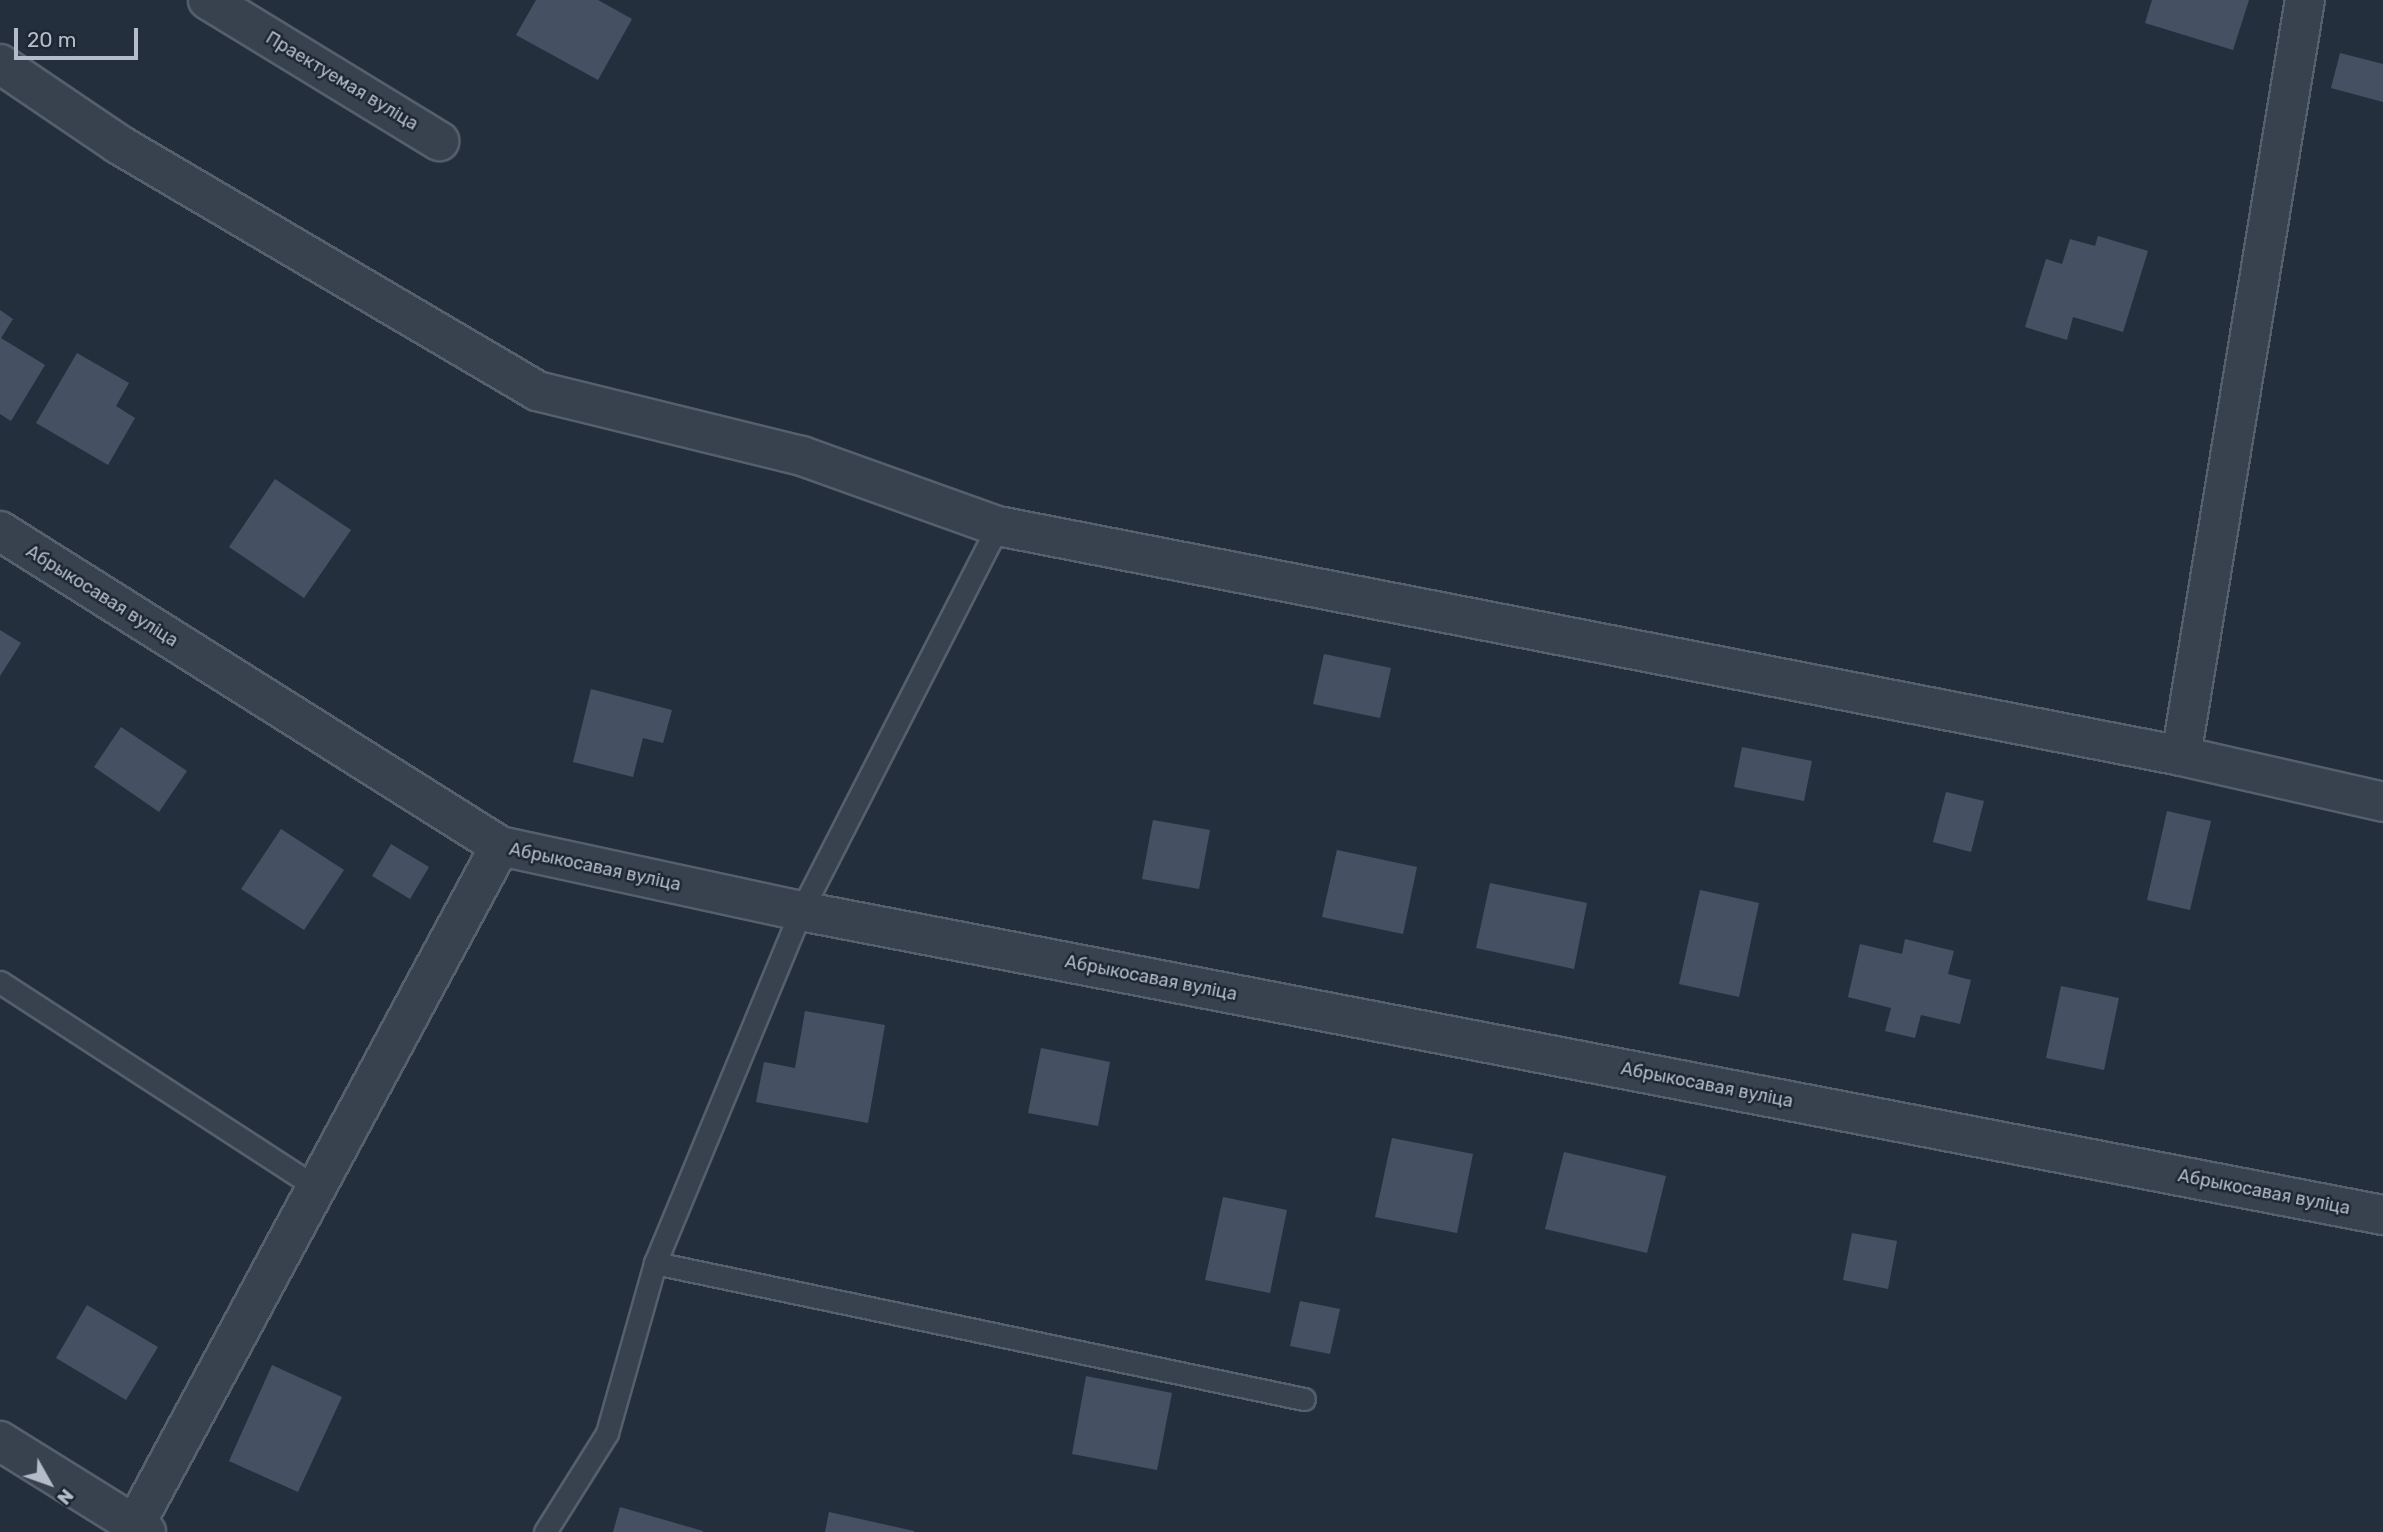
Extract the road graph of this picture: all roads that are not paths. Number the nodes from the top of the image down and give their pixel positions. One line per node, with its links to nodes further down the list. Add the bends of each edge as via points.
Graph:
1 (208, 0): 4 (street, Праектуемая вуліца)
2 (2305, 0): 7 (street)
3 (0, 64): 5 (street, via 118,144 537,391 802,456)
4 (439, 141)
5 (999, 526): 7 (street); 10 (lane)
6 (0, 531): 9 (street, Абрыкосавая вуліца)
7 (2181, 756): 8 (street)
8 (2383, 802)
9 (499, 846): 10 (street, Абрыкосавая вуліца); 12 (street)
10 (801, 911): 13 (street, Абрыкосавая вуліца); 14 (lane)
11 (0, 982): 12 (lane)
12 (316, 1187): 17 (street)
13 (2383, 1215)
14 (654, 1263): 15 (lane); 18 (lane, via 607,1433)
15 (1304, 1399)
16 (0, 1441): 17 (street)
17 (136, 1530)
18 (545, 1532)

